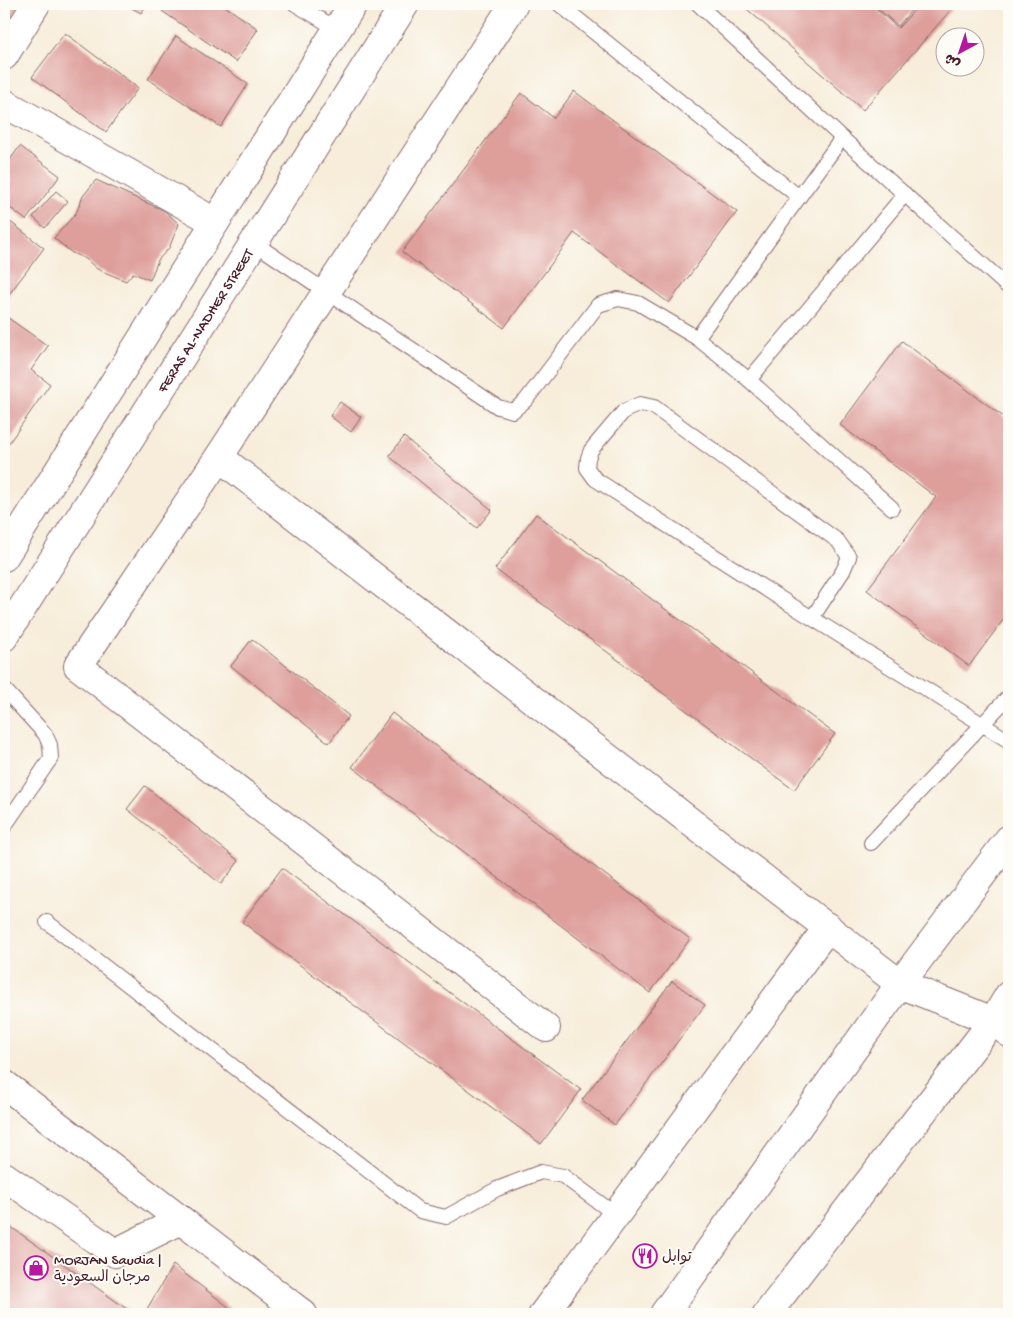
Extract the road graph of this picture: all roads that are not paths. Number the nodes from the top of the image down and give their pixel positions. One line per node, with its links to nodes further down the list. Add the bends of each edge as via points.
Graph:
1 (36, 4): 9 (street)
2 (295, 4): 8 (lane)
3 (353, 4): 8 (street)
4 (405, 4): 15 (street, FERAS AL-NADHER STREET)
5 (514, 4): 17 (street)
6 (559, 4): 13 (lane)
7 (698, 4): 11 (lane)
8 (337, 28): 14 (street)
9 (4, 56)
10 (4, 103): 14 (street)
11 (842, 138): 12 (lane); 13 (lane)
12 (905, 194): 16 (lane); 19 (lane)
13 (799, 197): 18 (lane)
14 (215, 222): 22 (street)
15 (254, 243): 17 (lane); 24 (street, FERAS AL-NADHER STREET)
16 (1009, 288)
17 (327, 291): 18 (lane, via 498,407 513,411 526,400 598,305 618,299 638,303); 20 (street)
18 (697, 338): 19 (lane)
19 (749, 380): 21 (lane)
20 (219, 457): 33 (street); 37 (street, via 78,666)
21 (892, 508)
22 (4, 557)
23 (812, 618): 23 (lane, via 595,479 588,468 591,450 624,411 640,404 654,407 838,541 849,557); 27 (lane)
24 (4, 637)
25 (4, 689): 29 (lane, via 45,734 50,745 50,758)
26 (1009, 696): 27 (lane)
27 (983, 724): 28 (lane); 31 (lane)
28 (1009, 741)
29 (4, 827)
30 (1009, 839): 34 (street)
31 (871, 843)
32 (47, 922): 40 (lane, via 420,1212 446,1217 497,1189 541,1172 563,1176)
33 (828, 927): 34 (street); 40 (street)
34 (900, 984): 36 (street); 44 (street)
35 (1009, 995): 36 (street)
36 (1001, 1027): 45 (street)
37 (546, 1028)
38 (4, 1084): 41 (street)
39 (4, 1176): 41 (street, via 115,1253)
40 (616, 1215): 43 (street)
41 (181, 1220): 42 (street)
42 (303, 1314)
43 (543, 1314)
44 (664, 1314)
45 (767, 1314)

